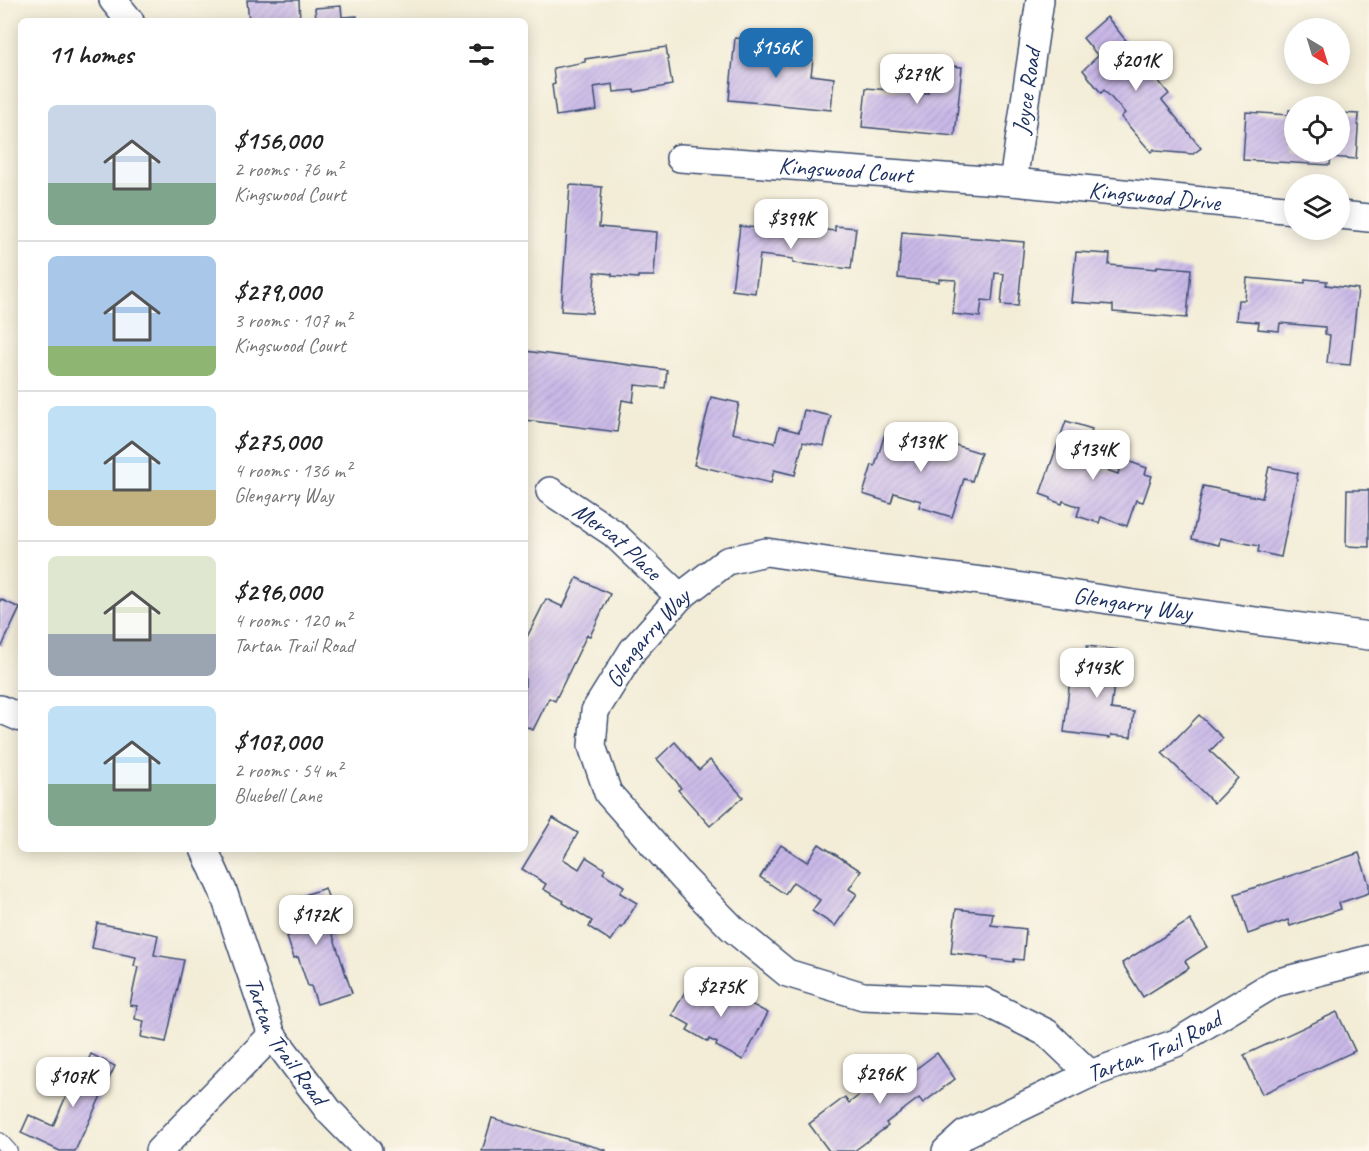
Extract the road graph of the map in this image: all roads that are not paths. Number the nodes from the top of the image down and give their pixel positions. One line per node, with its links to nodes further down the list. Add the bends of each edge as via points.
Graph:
1 (113, 0): 3 (street)
2 (1040, 0): 5 (street, Joyce Road)
3 (128, 18)
4 (680, 158): 5 (street, Kingswood Court)
5 (1013, 182): 6 (street, Kingswood Drive)
6 (1284, 209)
7 (1350, 216): 8 (street)
8 (1369, 218)
9 (550, 491): 10 (street, Mercat Place, via 613,533)
10 (680, 597): 11 (street, Glengarry Way, via 727,561 766,552); 17 (street, Glengarry Way, via 633,651 595,711 592,746 608,793 732,928 787,973 863,996 983,1001 1047,1033)
11 (1369, 636)
12 (0, 709): 13 (street)
13 (18, 717)
14 (205, 852): 16 (street, Tartan Trail Road, via 223,891)
15 (1369, 959): 17 (street, Tartan Trail Road, via 1275,983 1176,1043)
16 (272, 1035): 20 (street); 21 (street, Tartan Trail Road, via 329,1111)
17 (1090, 1074): 22 (street, Tartan Trail Road, via 965,1134)
18 (0, 1140): 19 (lane)
19 (10, 1151)
20 (159, 1151)
21 (368, 1151)
22 (946, 1151)

